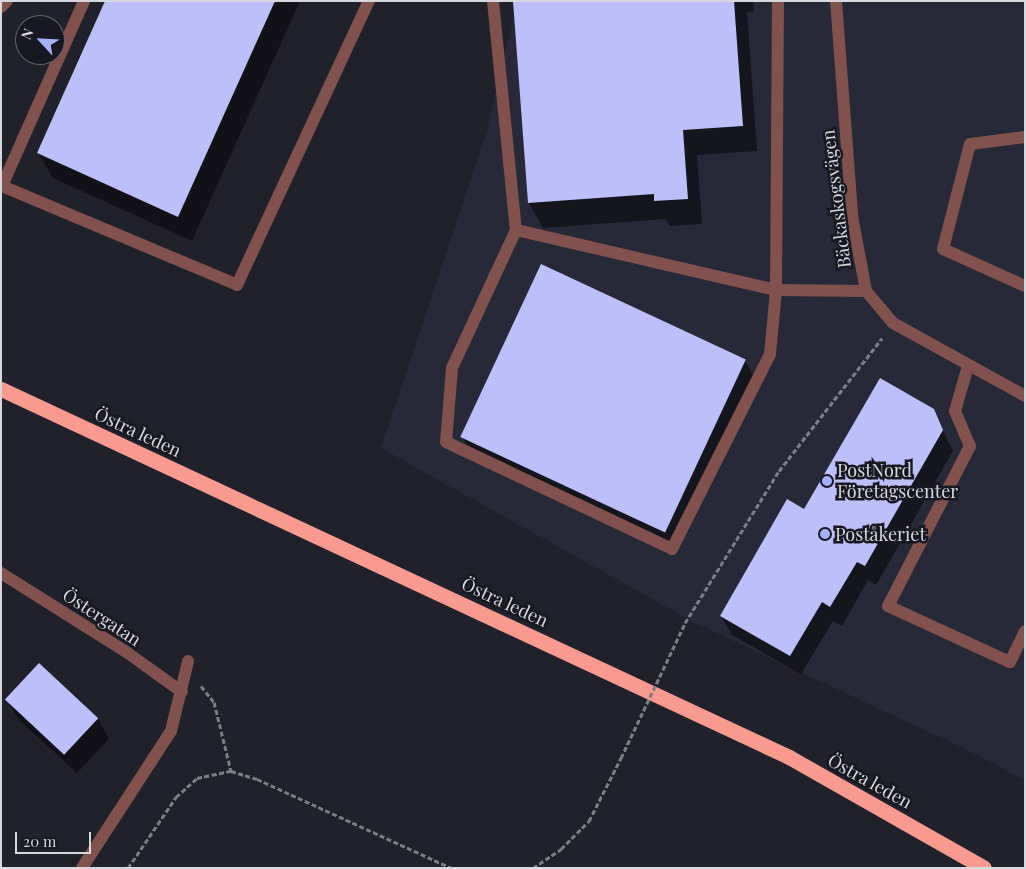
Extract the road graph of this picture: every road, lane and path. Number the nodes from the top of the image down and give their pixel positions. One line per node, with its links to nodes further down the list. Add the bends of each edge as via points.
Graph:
1 (7, 1): 7 (street)
2 (84, 1): 9 (street)
3 (370, 1): 9 (street, via 237,285)
4 (493, 1): 10 (street)
5 (778, 1): 12 (street)
6 (836, 1): 13 (street, Bäckaskogsvägen, via 852,216)
7 (1, 7)
8 (1025, 137): 11 (street, via 970,144 943,249)
9 (2, 186)
10 (516, 230): 12 (street); 12 (street, via 452,368 446,442 672,549 770,354)
11 (1025, 286)
12 (776, 290): 13 (street)
13 (866, 291): 14 (street, Bäckaskogsvägen)
14 (893, 323): 15 (street, Bäckaskogsvägen); 25 (path, bridge, via 780,471 685,623 589,820 561,849)
15 (968, 366): 17 (street, Bäckaskogsvägen); 19 (street, via 955,411 970,446 888,606 1010,662)
16 (1, 389): 26 (highway, Östra leden, via 789,757)
17 (1025, 396)
18 (1, 573): 21 (street, Östergatan)
19 (1025, 631)
20 (188, 661): 21 (street)
21 (182, 692): 22 (street, via 171,731)
22 (82, 868)
23 (128, 868): 24 (path, via 176,797 197,778 231,771 257,779)
24 (451, 868)
25 (535, 868)
26 (984, 868)

